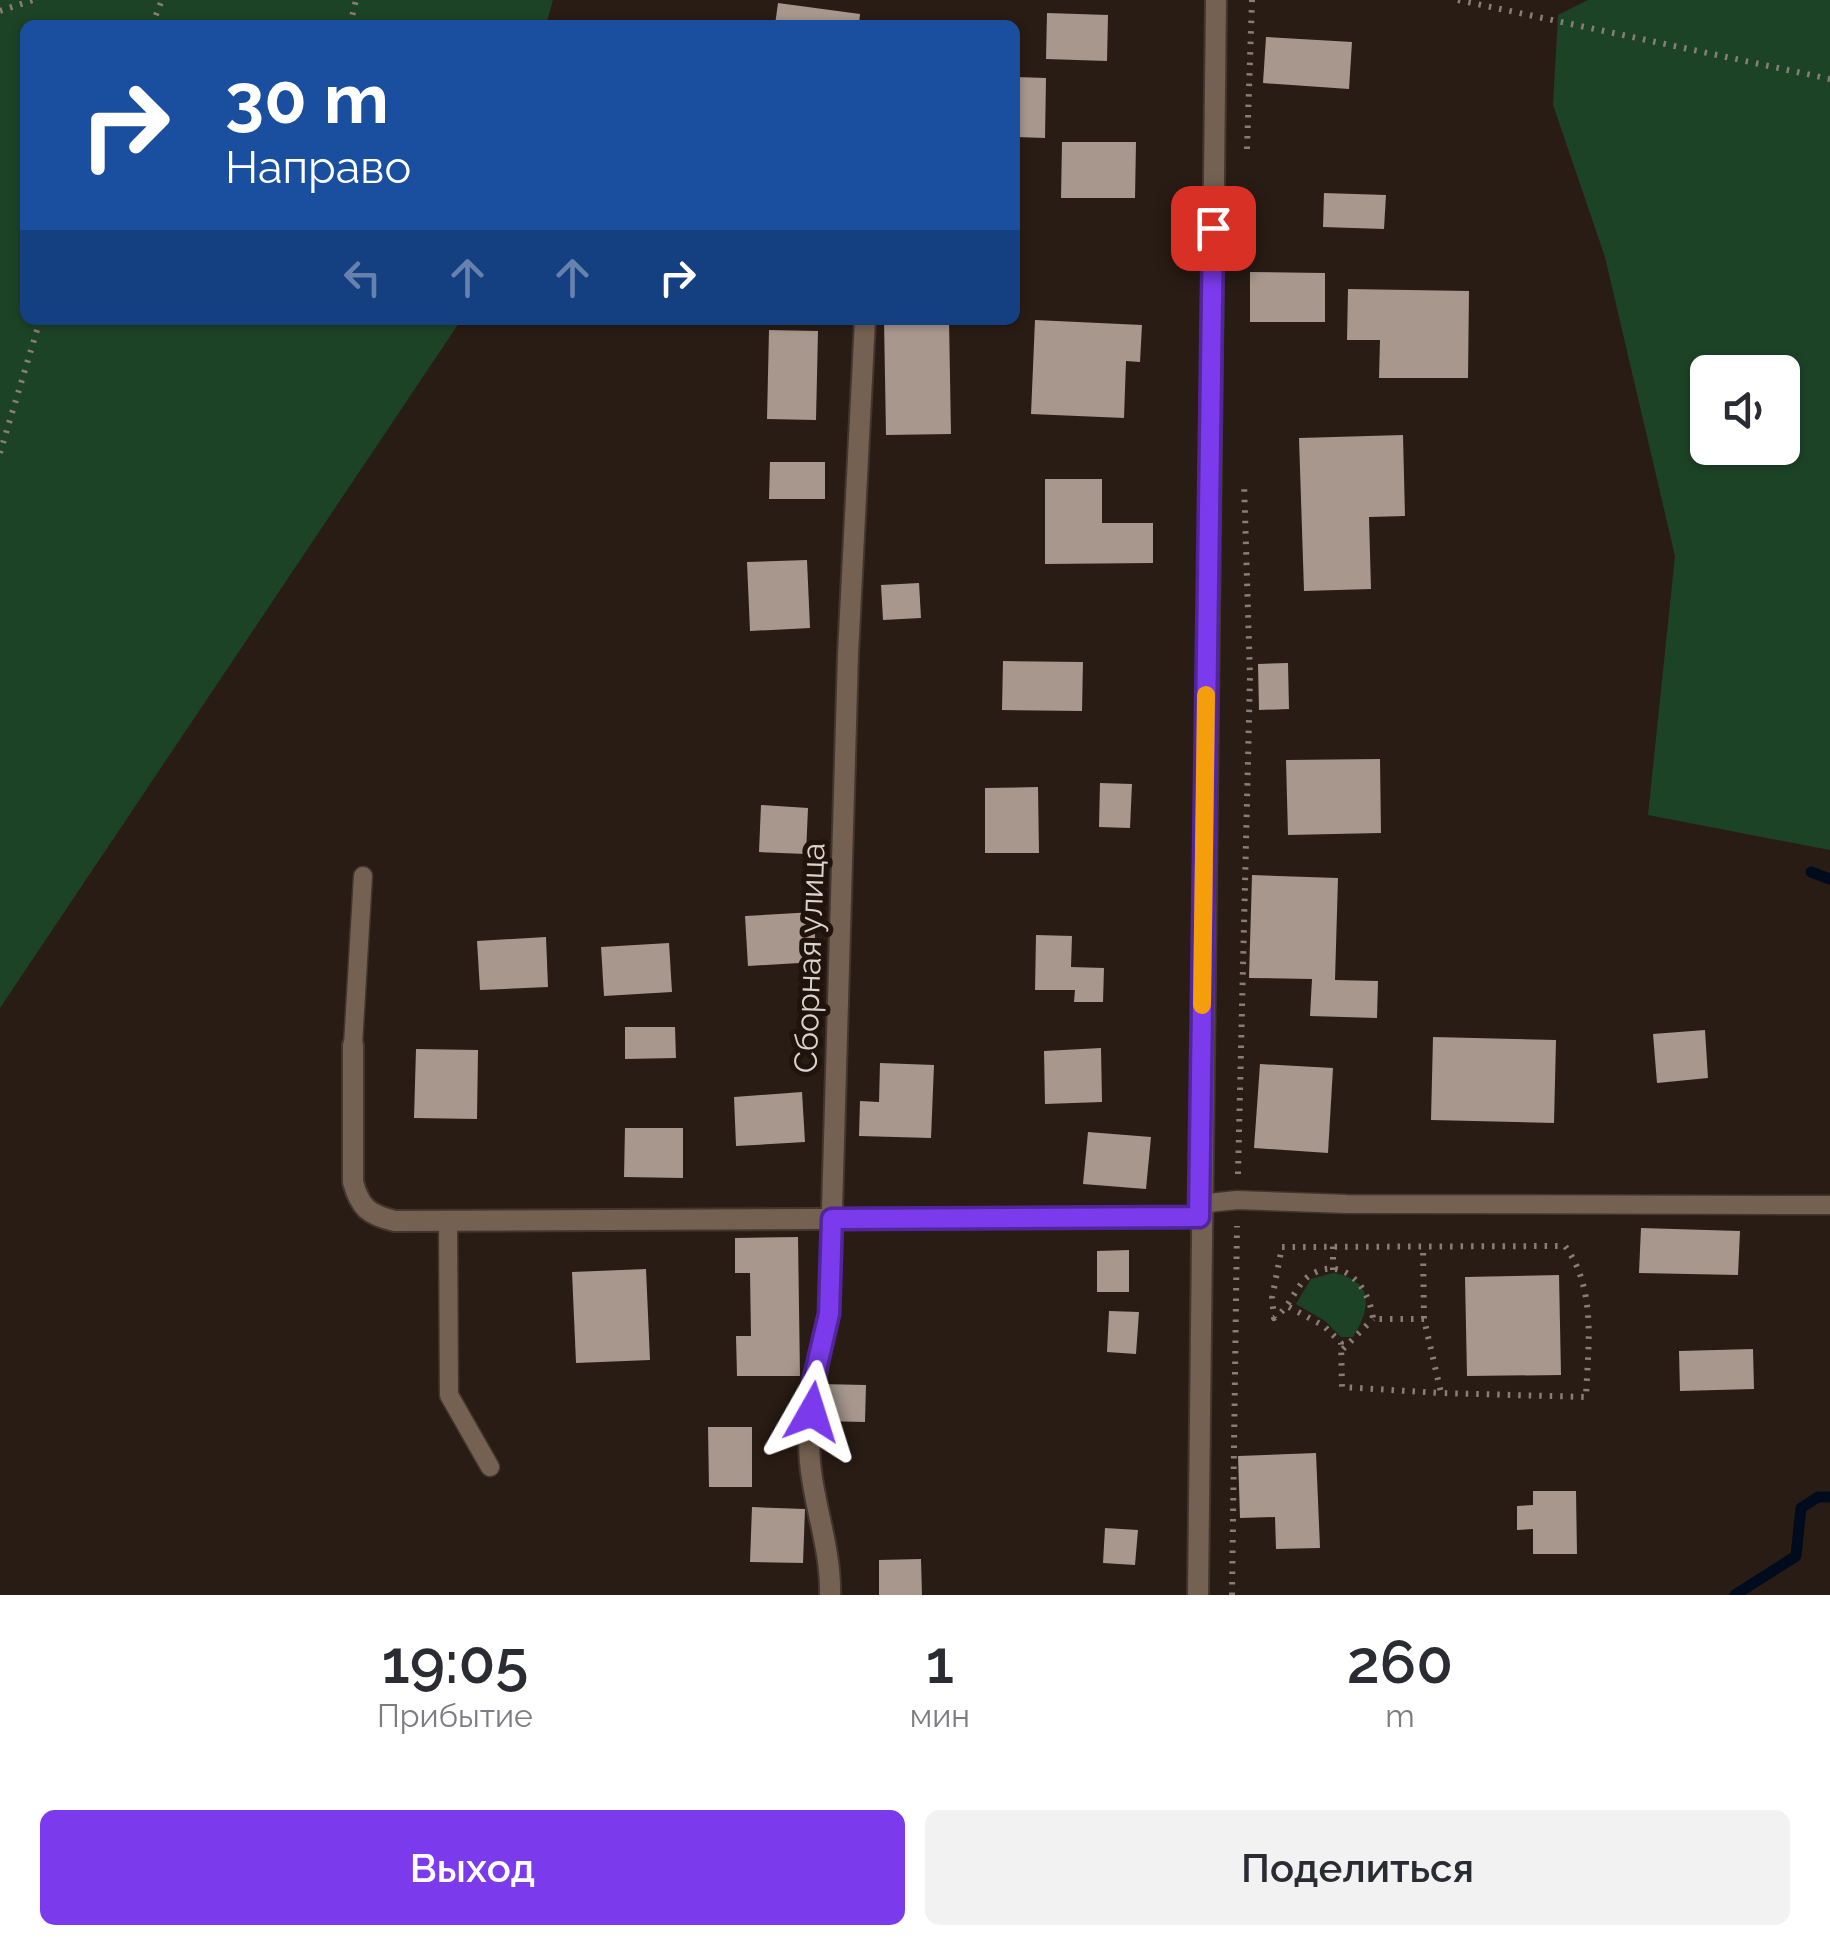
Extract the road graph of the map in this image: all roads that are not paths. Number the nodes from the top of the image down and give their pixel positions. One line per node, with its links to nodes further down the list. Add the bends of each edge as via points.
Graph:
1 (1216, 0): 6 (street)
2 (864, 325): 7 (street, Сборная улица)
3 (363, 876): 4 (lane)
4 (353, 1046): 8 (street, via 353,1182 359,1203 373,1216 395,1221)
5 (1830, 1205): 6 (lane, via 1237,1200)
6 (1199, 1210): 7 (street); 11 (street)
7 (832, 1219): 8 (street); 10 (street, Сборная улица, via 829,1314 813,1382 811,1474 831,1567)
8 (448, 1220): 9 (lane, via 449,1396)
9 (490, 1467)
10 (830, 1595)
11 (1198, 1595)

